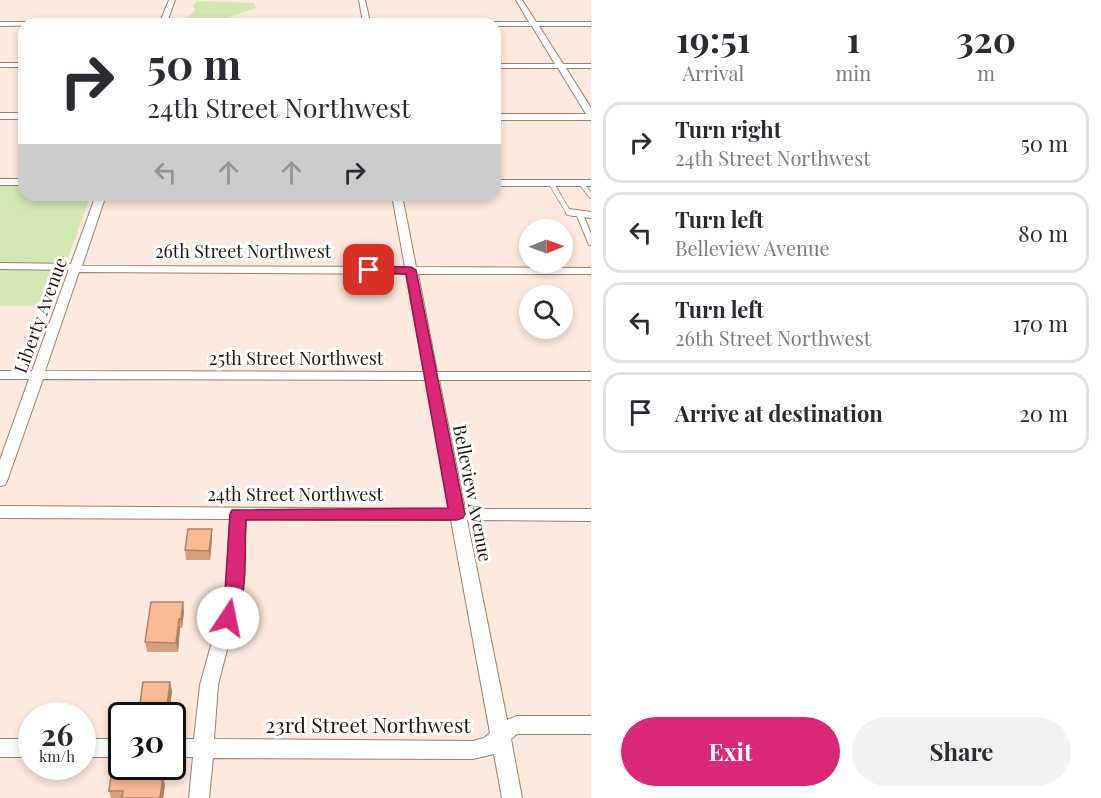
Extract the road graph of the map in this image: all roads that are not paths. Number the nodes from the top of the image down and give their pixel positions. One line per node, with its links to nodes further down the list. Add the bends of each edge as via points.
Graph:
1 (172, 0): 4 (street)
2 (362, 0): 5 (street)
3 (519, 0): 9 (street)
4 (165, 18)
5 (365, 18)
6 (0, 24): 7 (street)
7 (18, 24)
8 (501, 24): 9 (street)
9 (533, 24): 10 (street); 14 (street)
10 (591, 24)
11 (0, 65): 12 (street)
12 (18, 65)
13 (501, 66): 14 (street)
14 (559, 66): 15 (street); 17 (street)
15 (591, 66)
16 (0, 116): 18 (street)
17 (591, 116): 19 (street)
18 (18, 117)
19 (501, 117)
20 (0, 182): 21 (street)
21 (18, 182)
22 (501, 183): 23 (street)
23 (551, 183): 24 (street); 28 (lane, via 568,213)
24 (586, 183): 25 (lane)
25 (591, 196)
26 (99, 201): 32 (street, Liberty Avenue)
27 (398, 201): 33 (street, Belleview Avenue)
28 (580, 215): 29 (lane); 30 (lane)
29 (591, 215)
30 (591, 242)
31 (0, 266): 32 (lane)
32 (76, 268): 33 (street, 26th Street Northwest); 36 (street, Liberty Avenue)
33 (411, 270): 34 (street, 26th Street Northwest); 37 (street, Belleview Avenue)
34 (591, 271)
35 (0, 375): 36 (street, 25th Street Northwest)
36 (37, 375): 37 (street, 25th Street Northwest); 39 (street, Liberty Avenue)
37 (431, 376): 38 (street, 25th Street Northwest); 42 (street, Belleview Avenue)
38 (591, 376)
39 (0, 481)
40 (0, 512): 41 (street, 24th Street Northwest)
41 (238, 514): 42 (street, 24th Street Northwest); 46 (street, via 234,591 208,685)
42 (457, 514): 43 (street, 24th Street Northwest); 45 (street, Belleview Avenue)
43 (591, 515)
44 (591, 725): 45 (street, 23rd Street Northwest, via 517,725)
45 (500, 737): 46 (street, 23rd Street Northwest, via 489,746 472,750); 51 (street, Belleview Avenue)
46 (203, 747): 49 (street, 23rd Street Northwest); 50 (street)
47 (0, 748): 48 (street)
48 (18, 748)
49 (186, 748)
50 (199, 798)
51 (512, 798)

